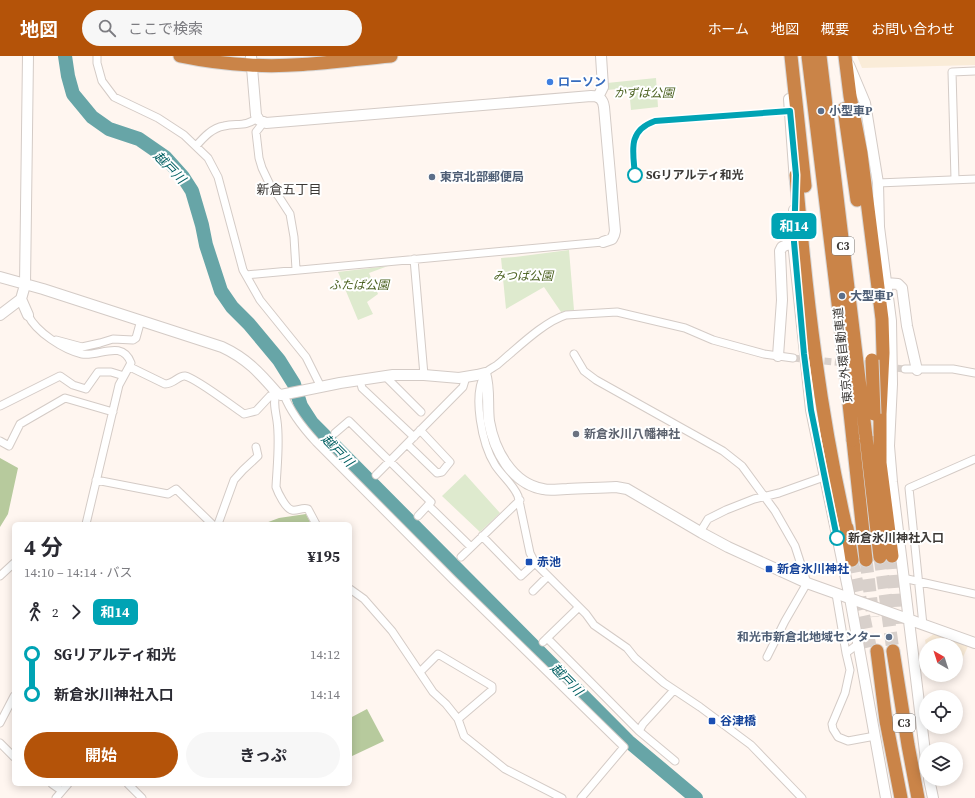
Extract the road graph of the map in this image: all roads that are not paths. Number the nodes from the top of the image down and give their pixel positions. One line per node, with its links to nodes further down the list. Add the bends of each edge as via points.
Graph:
1 (28, 56): 30 (street)
2 (97, 56): 16 (street, via 102,81 114,97 158,118)
3 (180, 56): 12 (highway, via 211,62)
4 (391, 56): 12 (highway, via 306,64)
5 (601, 56): 14 (street, via 604,87)
6 (785, 56): 17 (street)
7 (791, 56): 22 (highway)
8 (808, 56): 80 (highway, 東京外環自動車道 / C3, bridge)
9 (820, 56): 63 (highway, 東京外環自動車道 / C3, bridge, via 866,437 886,557)
10 (836, 56): 21 (highway)
11 (845, 56): 20 (street, via 865,103); 63 (highway, via 862,161 882,319)
12 (251, 61): 15 (street)
13 (975, 71): 18 (street, via 952,72)
14 (598, 97): 15 (street, via 415,112); 23 (street, via 604,106 614,231 612,239)
15 (260, 120): 16 (street, via 216,128); 26 (street, via 256,132 259,158 265,177 290,214)
16 (196, 146): 27 (street, via 208,158 218,177 241,266)
17 (796, 175): 24 (street); 79 (highway, via 801,235 828,423)
18 (955, 179): 19 (street); 20 (street)
19 (975, 179)
20 (878, 183): 29 (street, via 879,227)
21 (857, 200)
22 (807, 208)
23 (603, 242): 25 (street)
24 (794, 242): 37 (street, via 782,247 780,251 782,300); 65 (street, via 811,410)
25 (414, 259): 26 (street); 45 (street)
26 (296, 269): 27 (street)
27 (246, 275): 50 (street, via 260,300 306,357)
28 (0, 277): 30 (street)
29 (886, 283): 42 (street, via 898,284 902,288); 85 (street, via 892,354 889,446)
30 (25, 285): 31 (street); 34 (street)
31 (21, 299): 32 (street); 33 (street)
32 (0, 315)
33 (28, 315): 35 (street)
34 (141, 320): 35 (street, via 136,338 133,340 113,339 82,346); 51 (street, via 231,351 256,368)
35 (50, 338): 40 (street, via 68,350 83,354 122,351 130,359)
36 (574, 354): 67 (street, via 584,371 596,380 723,451 742,466)
37 (778, 356): 38 (street); 43 (street, via 713,340 670,324 612,312 566,315 559,318)
38 (793, 358)
39 (872, 360): 63 (highway, bridge, via 874,414)
40 (130, 367): 46 (street); 51 (street, via 164,384 170,384 184,376 194,380 244,414 256,411 270,396)
41 (905, 369): 42 (street)
42 (916, 370): 44 (street, via 953,369)
43 (485, 373): 48 (street); 68 (street, via 480,387 480,418 486,444 494,462 516,490); 75 (street, via 492,436 503,460 524,482 544,490 627,489)
44 (975, 373)
45 (424, 375): 47 (street); 48 (street)
46 (124, 376): 52 (street, via 112,372 98,372 86,388 72,385 60,376); 53 (street, via 119,385)
47 (384, 376): 49 (street); 54 (street)
48 (466, 377): 55 (street, via 463,387)
49 (360, 380): 50 (street); 57 (street, via 362,388)
50 (321, 387): 51 (street)
51 (283, 394): 74 (street, via 275,396 278,427 276,487 288,508 308,509); 122 (street, via 301,425 316,442 624,747)
52 (0, 406)
53 (113, 412): 58 (street, via 65,398 20,424 9,446); 66 (street)
54 (422, 412)
55 (420, 430): 57 (street); 59 (street, via 450,462 442,472 437,473)
56 (335, 434): 62 (street, via 349,421)
57 (414, 437): 59 (street)
58 (0, 441)
59 (407, 444): 62 (street)
60 (256, 447): 73 (street, via 258,456 234,480)
61 (975, 458): 86 (street, via 909,488)
62 (390, 461): 64 (street); 69 (street, via 431,502)
63 (880, 464)
64 (376, 475)
65 (824, 477): 67 (street); 92 (street)
66 (96, 480): 71 (street); 72 (street, via 168,494 176,489)
67 (763, 497): 75 (street, via 713,516); 87 (street, via 790,536)
68 (520, 500): 76 (street); 81 (street, via 528,545)
69 (428, 505): 70 (street); 77 (street)
70 (418, 516)
71 (86, 522)
72 (210, 522)
73 (219, 522)
74 (315, 522)
75 (700, 532): 87 (street)
76 (482, 536): 77 (street); 81 (street, via 521,576)
77 (471, 547): 78 (street)
78 (461, 557)
79 (852, 560)
80 (866, 560)
81 (535, 563): 84 (street)
82 (12, 565): 83 (street)
83 (0, 576)
84 (548, 576): 89 (street); 93 (street)
85 (903, 578): 86 (street); 94 (street)
86 (918, 581): 91 (street); 95 (street)
87 (808, 583): 90 (street); 101 (street)
88 (352, 590): 102 (street, via 364,599 392,631)
89 (533, 591)
90 (836, 594): 92 (street); 100 (street)
91 (975, 594)
92 (850, 598): 94 (street); 97 (street)
93 (579, 607): 103 (street, via 594,626 627,648 635,658); 107 (street, via 545,640)
94 (908, 619): 95 (street); 109 (street)
95 (923, 625): 96 (street)
96 (975, 643)
97 (858, 644): 100 (street); 108 (street)
98 (896, 650): 118 (highway, C3, via 908,745)
99 (874, 651): 125 (highway, C3)
100 (846, 652): 108 (street, via 850,670 832,724 833,729 838,737 848,741)
101 (767, 657)
102 (420, 672): 105 (street, via 433,692); 105 (street, via 438,654 492,686 492,690)
103 (674, 690): 107 (street); 123 (street, via 751,745)
104 (12, 700): 106 (street)
105 (458, 719): 121 (street, via 464,736 505,769)
106 (0, 723)
107 (639, 731): 112 (street)
108 (875, 736): 124 (street)
109 (924, 742)
110 (0, 743): 111 (street)
111 (12, 754)
112 (675, 762)
113 (55, 786): 117 (street)
114 (66, 786): 117 (street)
115 (130, 786): 120 (street)
116 (930, 786): 126 (street)
117 (62, 790): 119 (street)
118 (918, 797)
119 (56, 798)
120 (142, 798)
121 (562, 798)
122 (582, 798)
123 (802, 798)
124 (886, 798)
125 (901, 798)
126 (933, 798)

